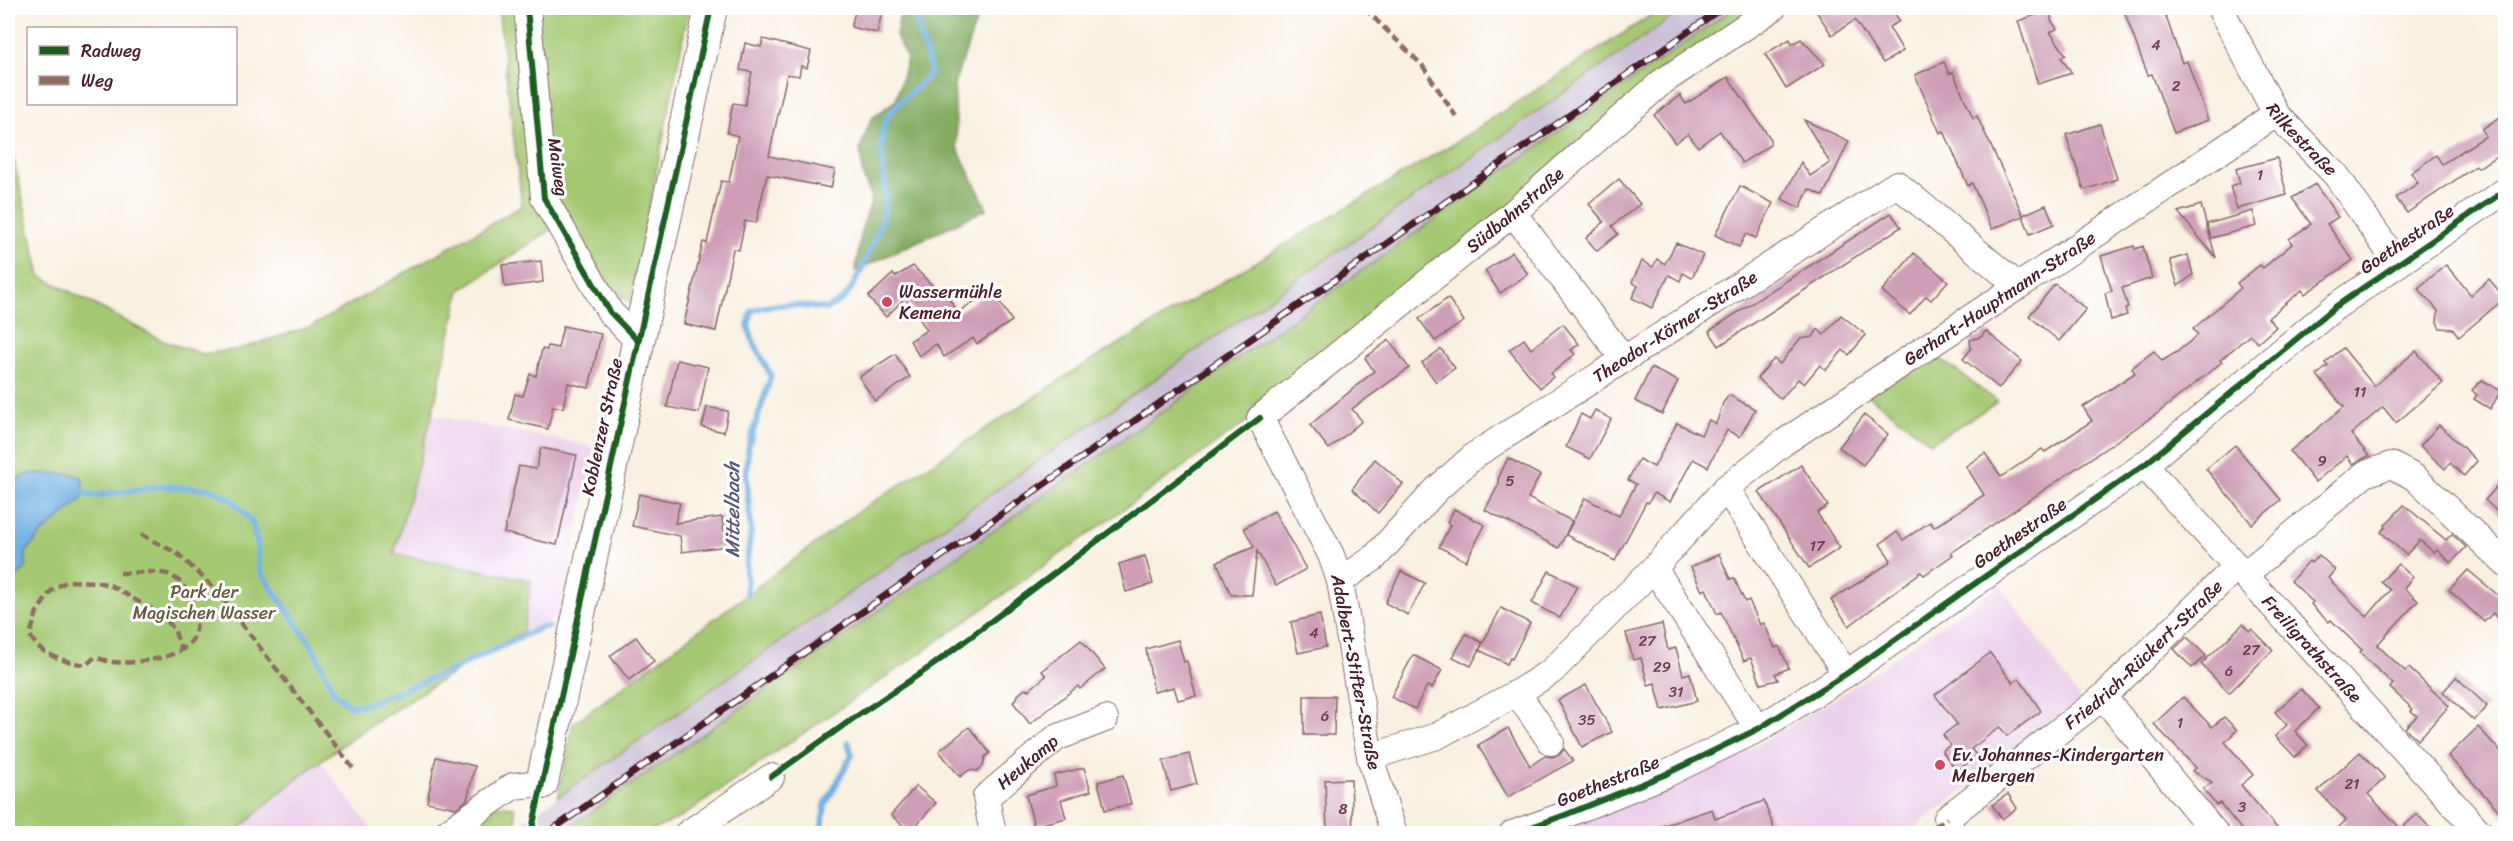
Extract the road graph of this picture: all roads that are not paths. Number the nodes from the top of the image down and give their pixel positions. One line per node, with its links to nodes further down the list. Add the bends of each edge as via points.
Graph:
1 (527, 8): 10 (street, Maiweg, via 544,198 610,312)
2 (711, 8): 10 (street, Koblenzer Straße)
3 (1773, 8): 7 (street, Südbahnstraße, via 1662,82)
4 (2220, 8): 5 (street, Rilkestraße)
5 (2276, 114): 8 (street, Rilkestraße, via 2336,175); 9 (street, Gerhart-Hauptmann-Straße)
6 (2505, 190): 8 (street, Goethestraße)
7 (1513, 213): 11 (street); 12 (street, Südbahnstraße)
8 (2397, 263): 13 (street, Goethestraße, via 2335,307)
9 (2018, 286): 11 (street, Theodor-Körner-Straße, via 1897,184); 14 (street, Gerhart-Hauptmann-Straße, via 1783,443)
10 (637, 340): 27 (street, Koblenzer Straße)
11 (1623, 358): 18 (street, Theodor-Körner-Straße, via 1475,455 1437,489 1374,558)
12 (1260, 418): 18 (street, Adalbert-Stifter-Straße, via 1331,555)
13 (2144, 465): 17 (street, Freiligrathstraße); 19 (street, Goethestraße)
14 (1726, 488): 16 (street, Gerhart-Hauptmann-Straße); 19 (street)
15 (2505, 564): 17 (street, Friedrich-Rückert-Straße, via 2414,477 2391,465 2365,474)
16 (1654, 568): 20 (street, Gerhart-Hauptmann-Straße, via 1552,671); 23 (street)
17 (2240, 571): 21 (street, Friedrich-Rückert-Straße); 35 (street, Freiligrathstraße)
18 (1340, 581): 25 (street, Adalbert-Stifter-Straße)
19 (1846, 674): 23 (street, Goethestraße)
20 (1517, 693): 24 (street); 25 (street, Gerhart-Hauptmann-Straße, via 1437,736)
21 (2103, 697): 28 (street, Friedrich-Rückert-Straße, via 1947,818); 34 (street)
22 (1106, 719): 31 (street, Heukamp, via 1056,738 986,797)
23 (1758, 729): 33 (street, Goethestraße, via 1664,775)
24 (1551, 742)
25 (1370, 757): 32 (street, Adalbert-Stifter-Straße)
26 (771, 777): 30 (street)
27 (542, 783): 29 (street, via 513,786)
28 (1953, 833)
29 (445, 834)
30 (687, 834)
31 (993, 834)
32 (1394, 834)
33 (1512, 834)
34 (2216, 834)
35 (2481, 834)

